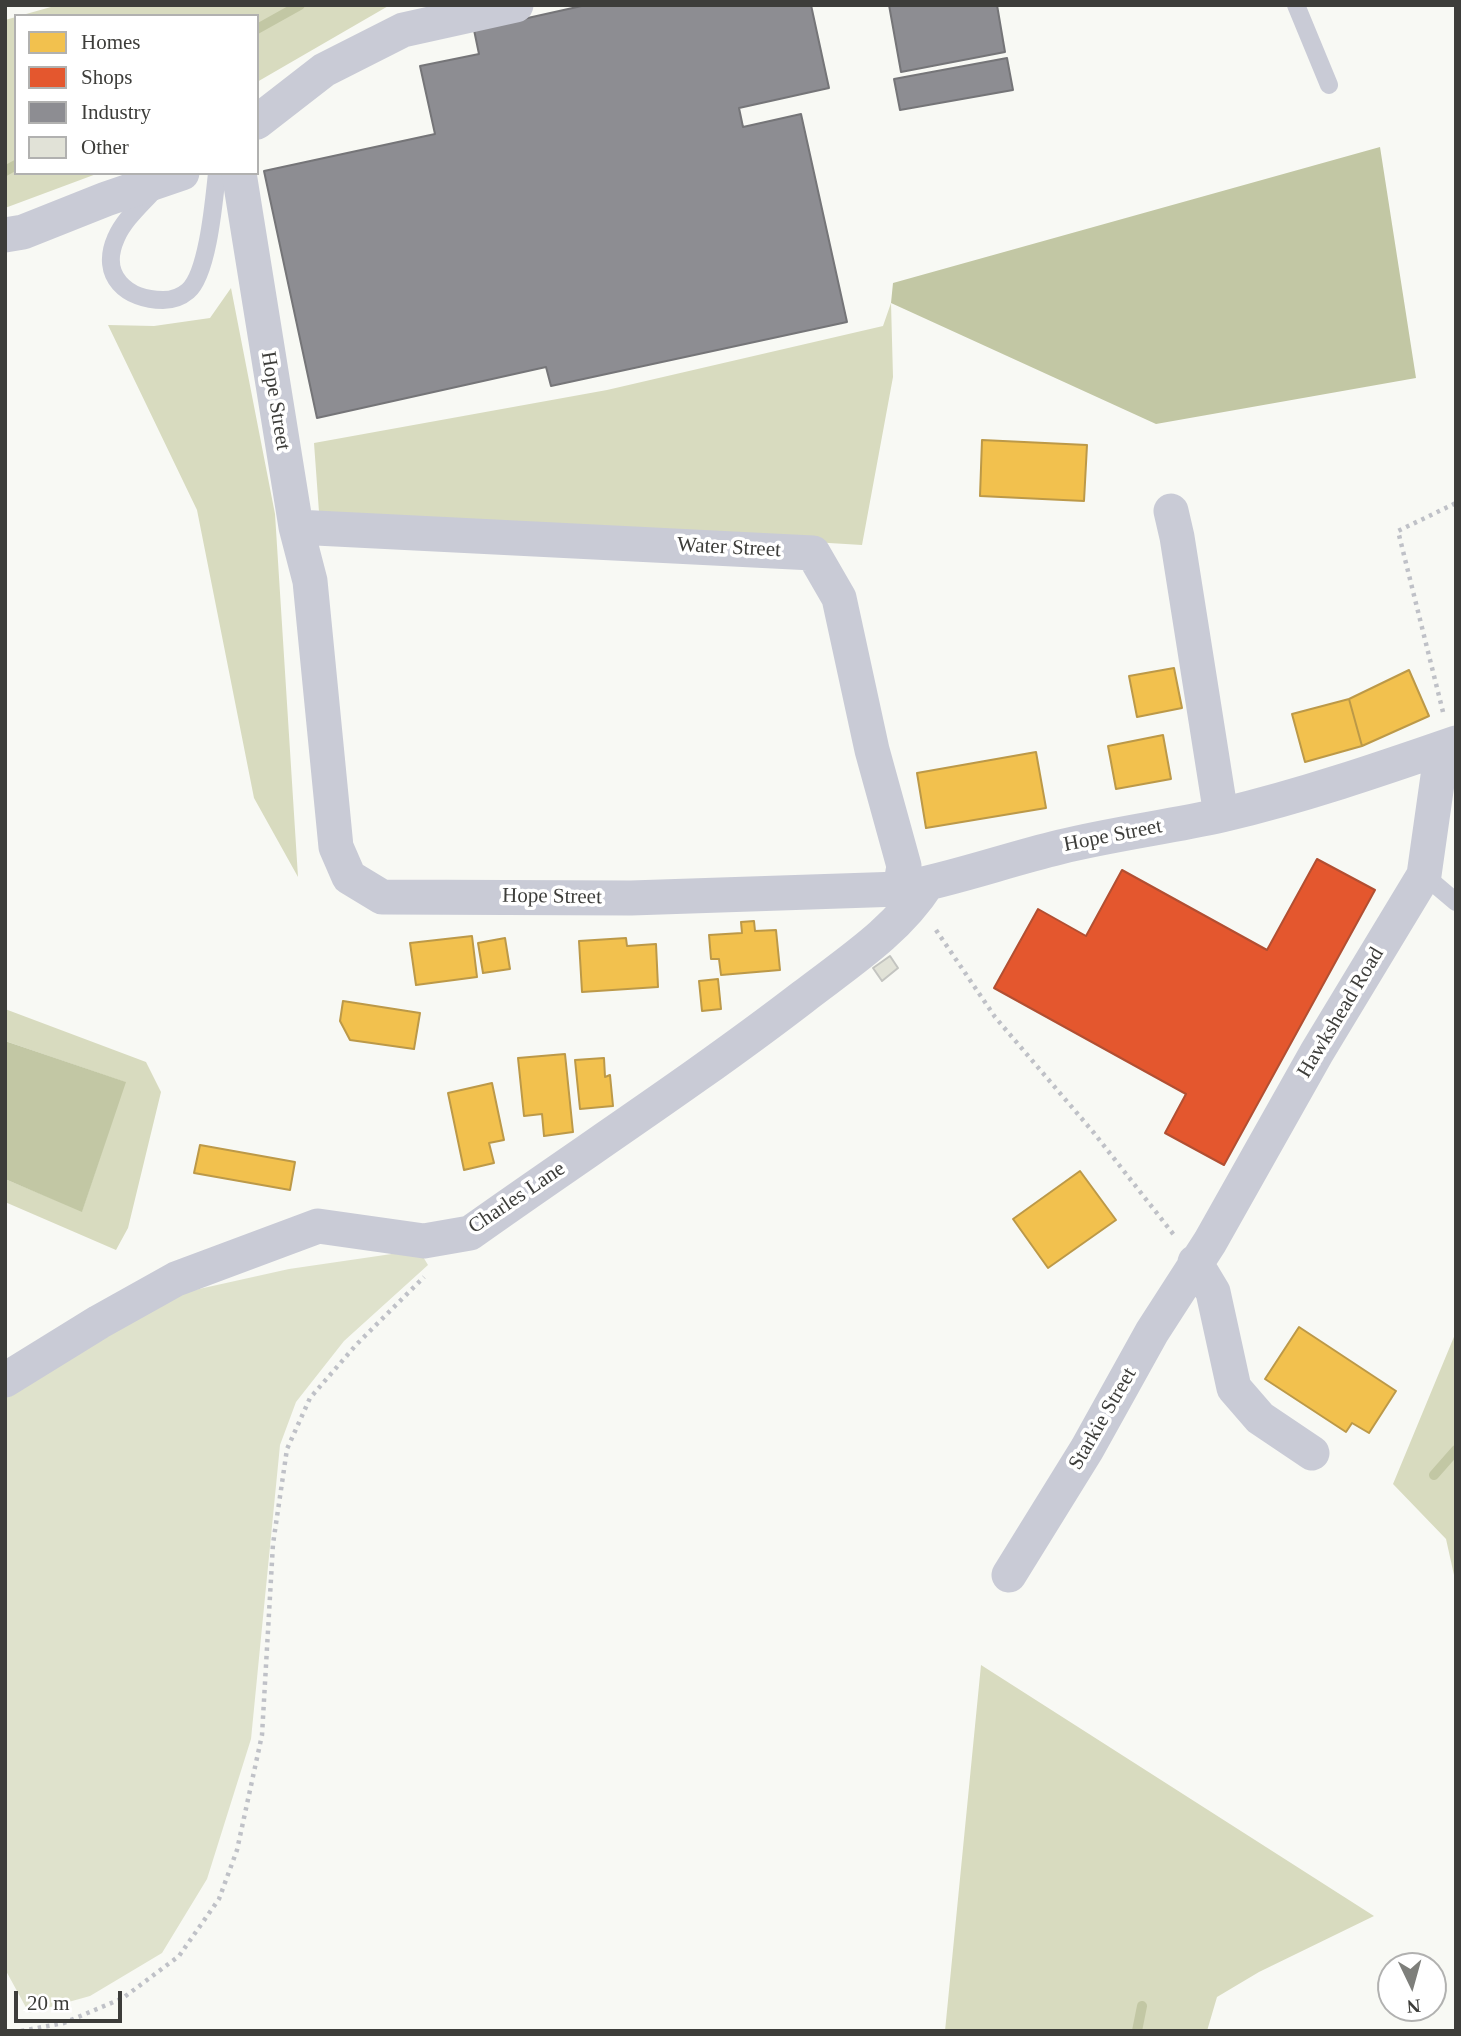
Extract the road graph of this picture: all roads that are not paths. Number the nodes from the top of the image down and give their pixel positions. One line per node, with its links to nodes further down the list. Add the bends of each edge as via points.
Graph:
1 (516, 5): 4 (street, via 403,30 324,70)
2 (1296, 5): 3 (lane)
3 (1329, 85)
4 (259, 120)
5 (217, 175): 7 (lane, via 200,274 188,291 172,299 150,300 129,293 114,277 111,260 116,238)
6 (239, 175): 10 (street, Hope Street)
7 (172, 177): 8 (street)
8 (5, 235)
9 (1171, 511): 12 (street)
10 (296, 527): 14 (street, Water Street, via 813,553 839,598 872,750); 14 (street, Hope Street, via 310,581 336,847 349,877 382,897 631,898)
11 (1448, 737): 12 (street, Hope Street, via 1330,786); 13 (street, Hawkshead Road)
12 (1221, 815): 14 (street, Hope Street, via 1063,846)
13 (1424, 875): 15 (lane); 16 (street, Hawkshead Road)
14 (915, 891): 17 (street, Charles Lane, via 870,946 737,1048 470,1233 424,1241 318,1226 176,1279)
15 (1456, 902)
16 (1195, 1262): 18 (street, via 1213,1292 1234,1388 1260,1418); 19 (street, Starkie Street)
17 (5, 1380)
18 (1312, 1453)
19 (1009, 1575)

